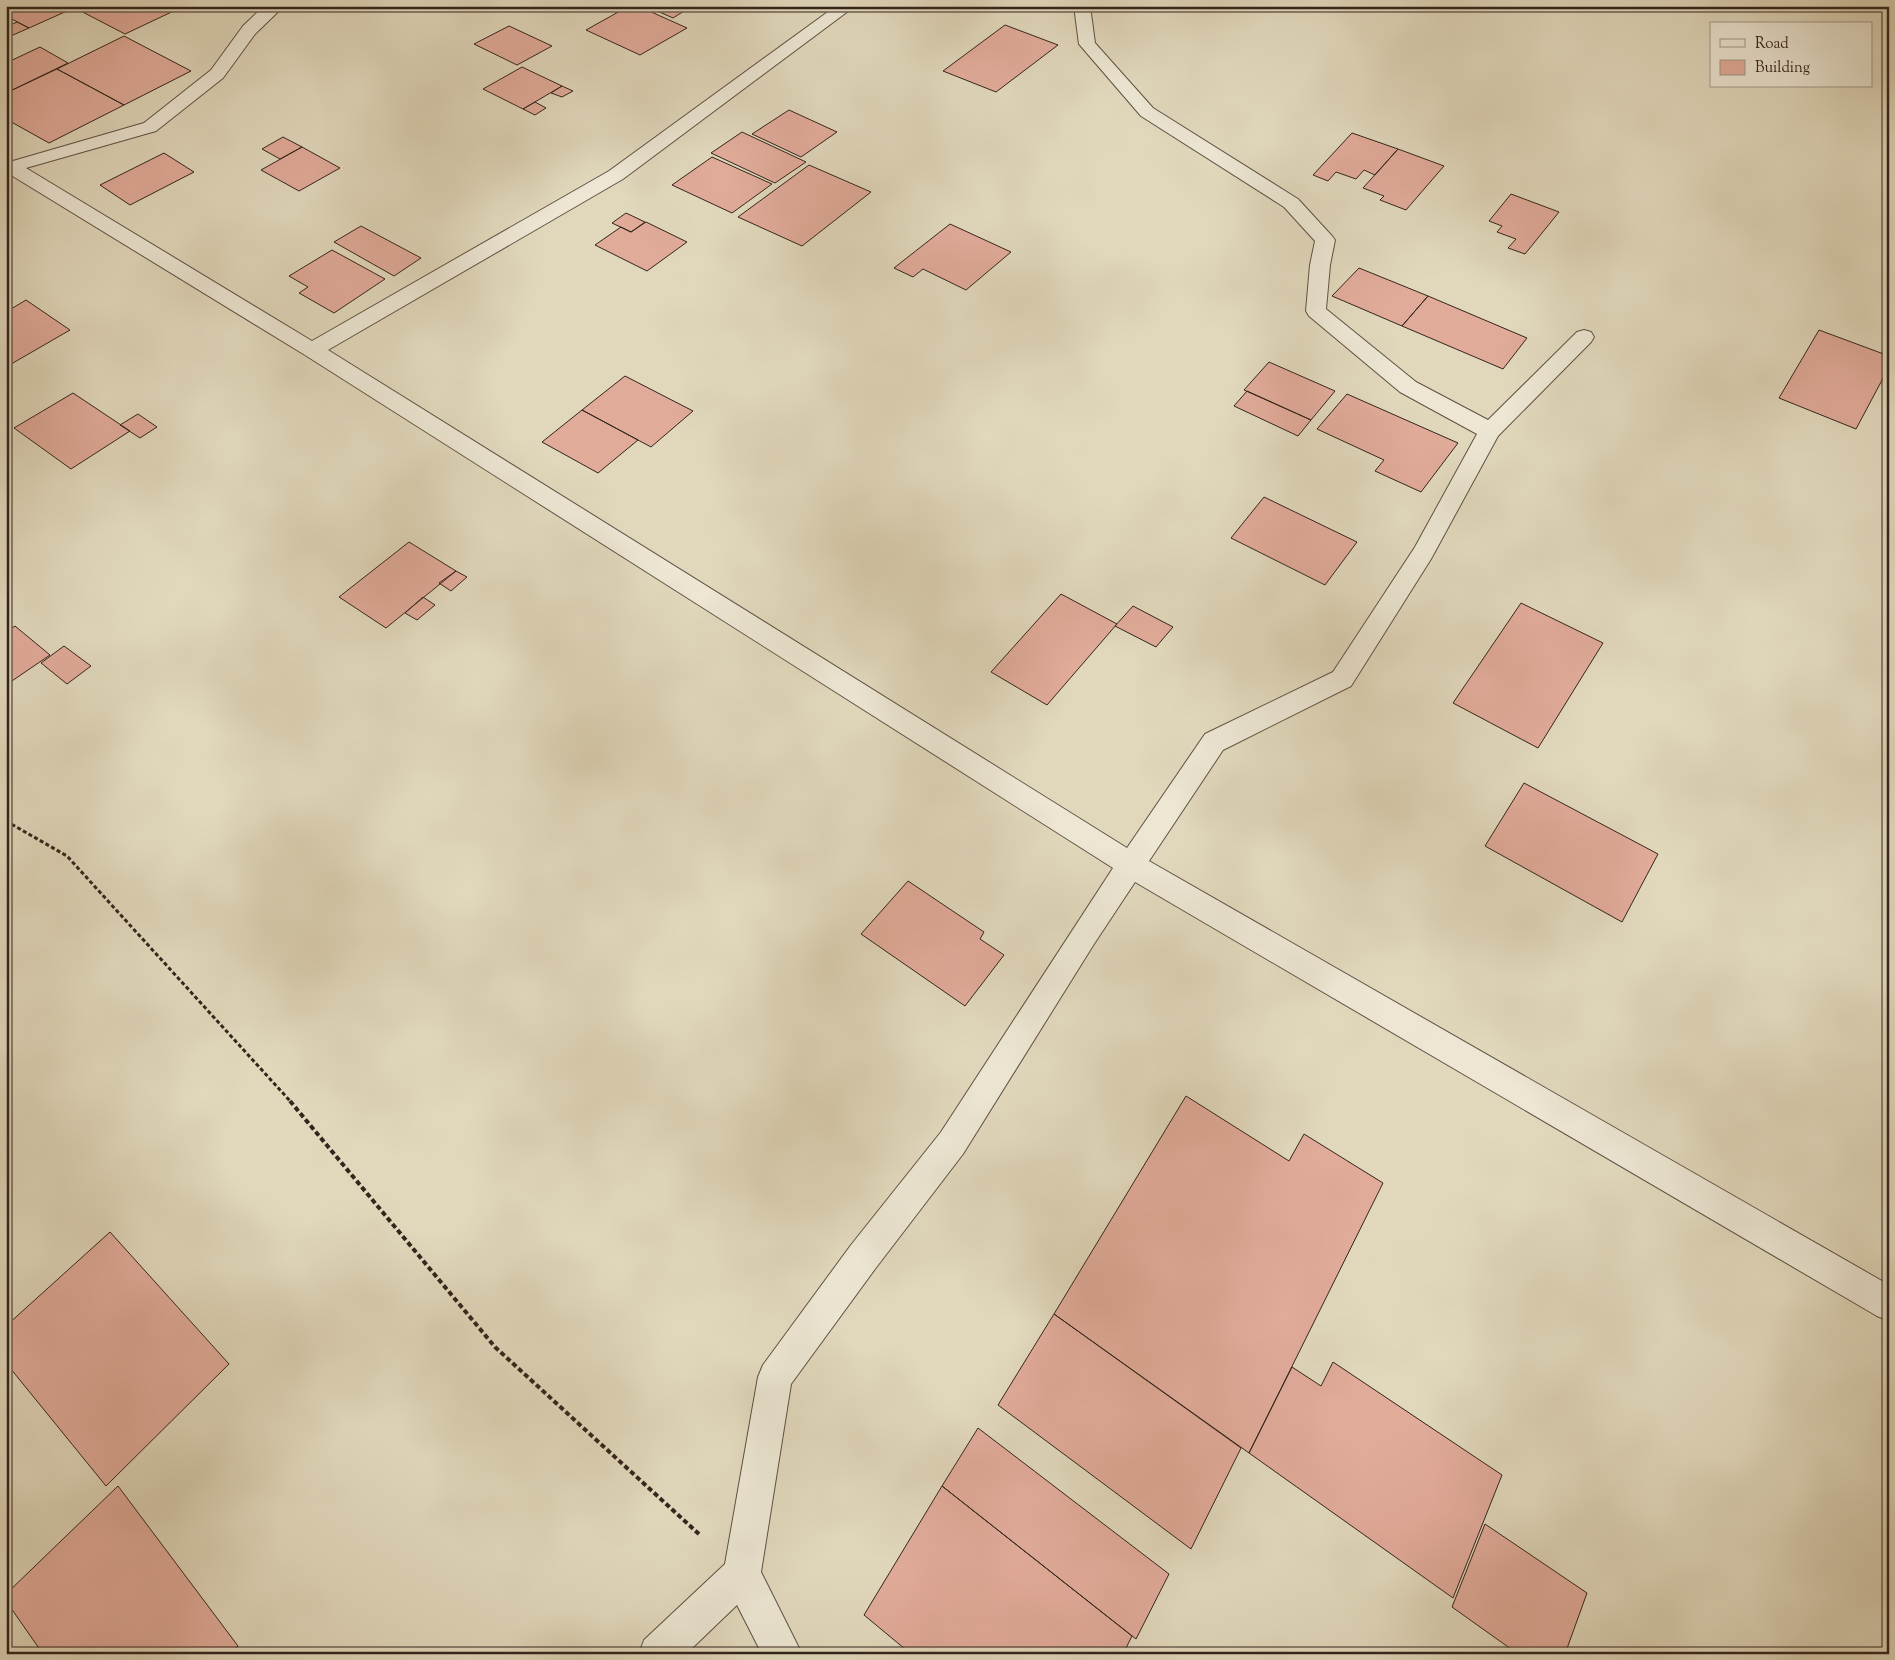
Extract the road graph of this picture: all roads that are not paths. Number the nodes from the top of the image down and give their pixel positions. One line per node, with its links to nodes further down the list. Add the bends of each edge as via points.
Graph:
1 (847, 6): 6 (street, via 616,175)
2 (1082, 6): 7 (street, via 1087,44 1147,112 1291,203 1325,240 1316,311 1408,387)
3 (272, 7): 4 (street, via 249,30 217,74 150,127)
4 (9, 165): 6 (street)
5 (1584, 337): 7 (street)
6 (312, 350): 8 (street)
7 (1490, 431): 8 (street, via 1423,553 1342,679 1214,742)
8 (1131, 865): 9 (street); 10 (street, via 952,1143 775,1377)
9 (1889, 1304)
10 (742, 1574): 11 (street); 12 (street)
11 (658, 1654)
12 (782, 1654)

